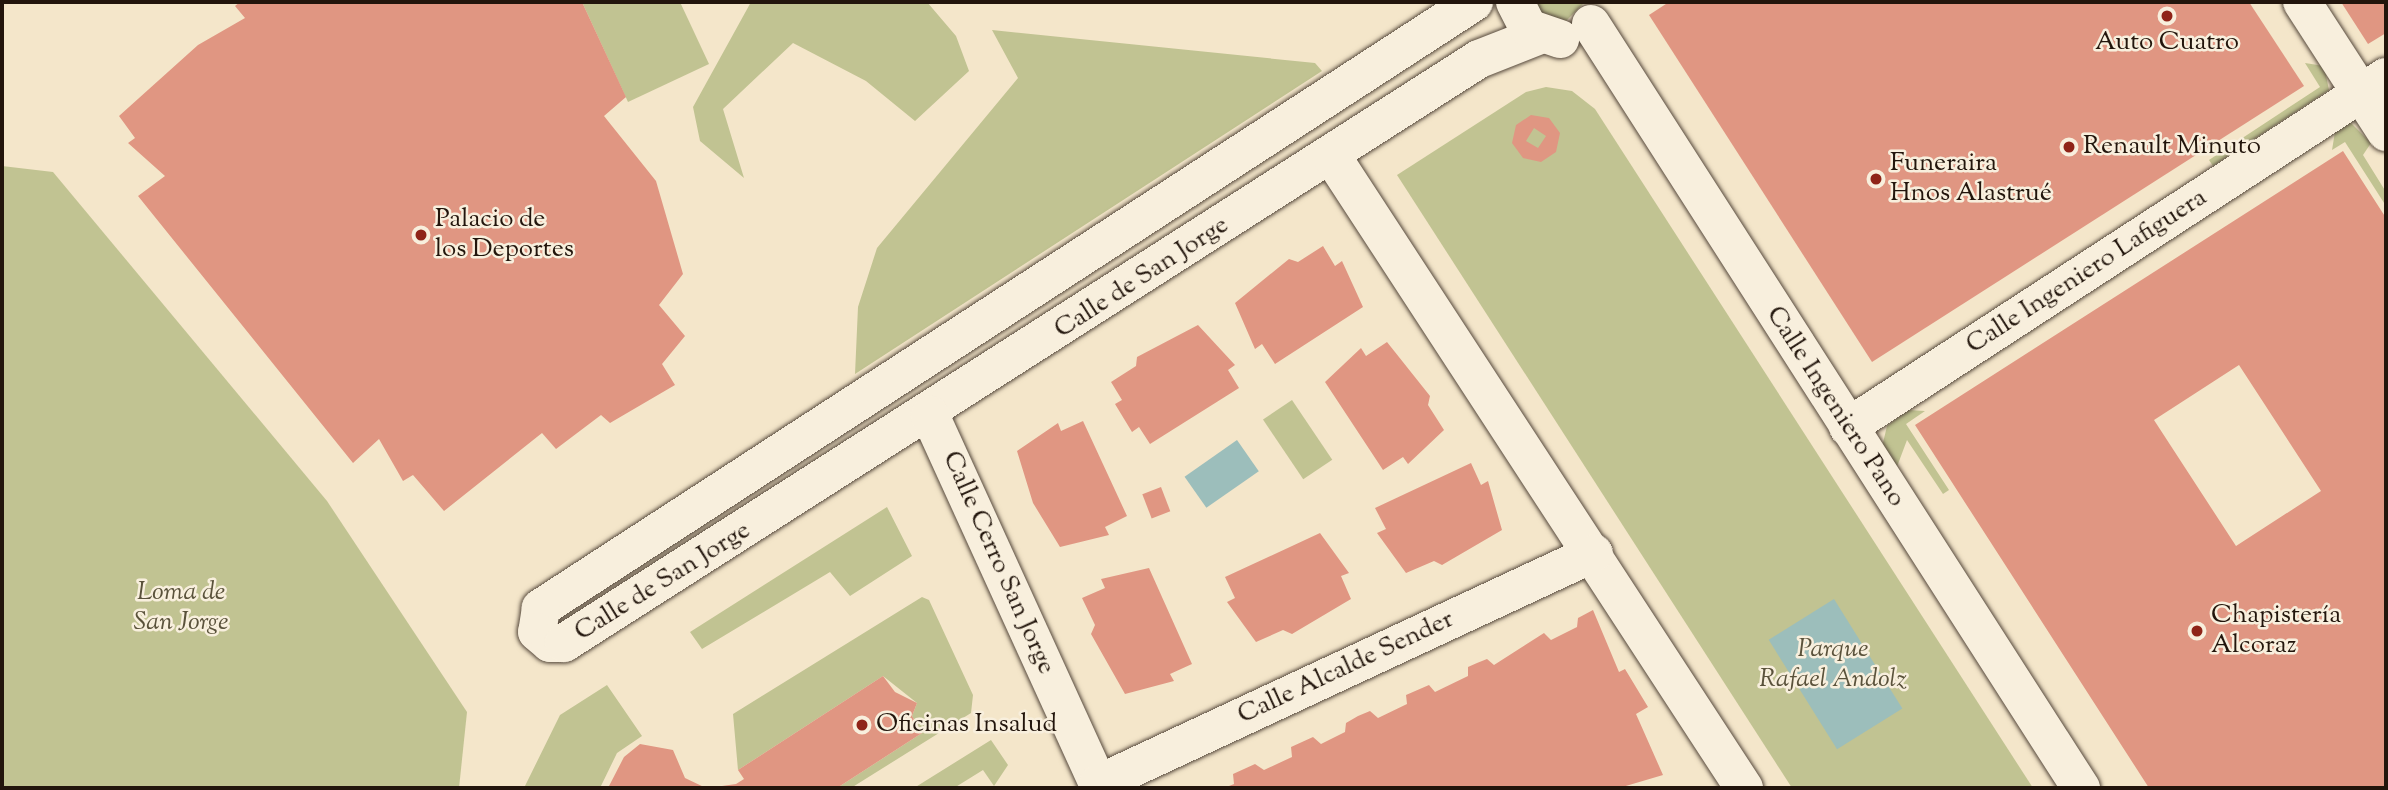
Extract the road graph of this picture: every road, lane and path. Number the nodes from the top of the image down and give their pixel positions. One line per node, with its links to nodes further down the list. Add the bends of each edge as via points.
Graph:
1 (1474, 2): 9 (street, Calle de San Jorge, via 541,608 537,632 550,643 564,643)
2 (1515, 2): 5 (street, via 1520,16)
3 (2302, 2): 6 (street)
4 (1596, 13): 5 (street, via 1567,39); 10 (street, Calle Ingeniero Pano)
5 (1540, 35): 8 (street, Calle de San Jorge, via 1479,59)
6 (2374, 85): 7 (street); 10 (street, Calle Ingeniero Lafiguera)
7 (2386, 132)
8 (1331, 155): 9 (street, Calle de San Jorge); 11 (street)
9 (930, 415): 13 (street, Calle Cerro San Jorge)
10 (1848, 427): 14 (street, Calle Ingeniero Pano)
11 (1594, 553): 12 (street); 13 (street, Calle Alcalde Sender)
12 (1730, 784)
13 (1099, 786)
14 (2081, 788)

